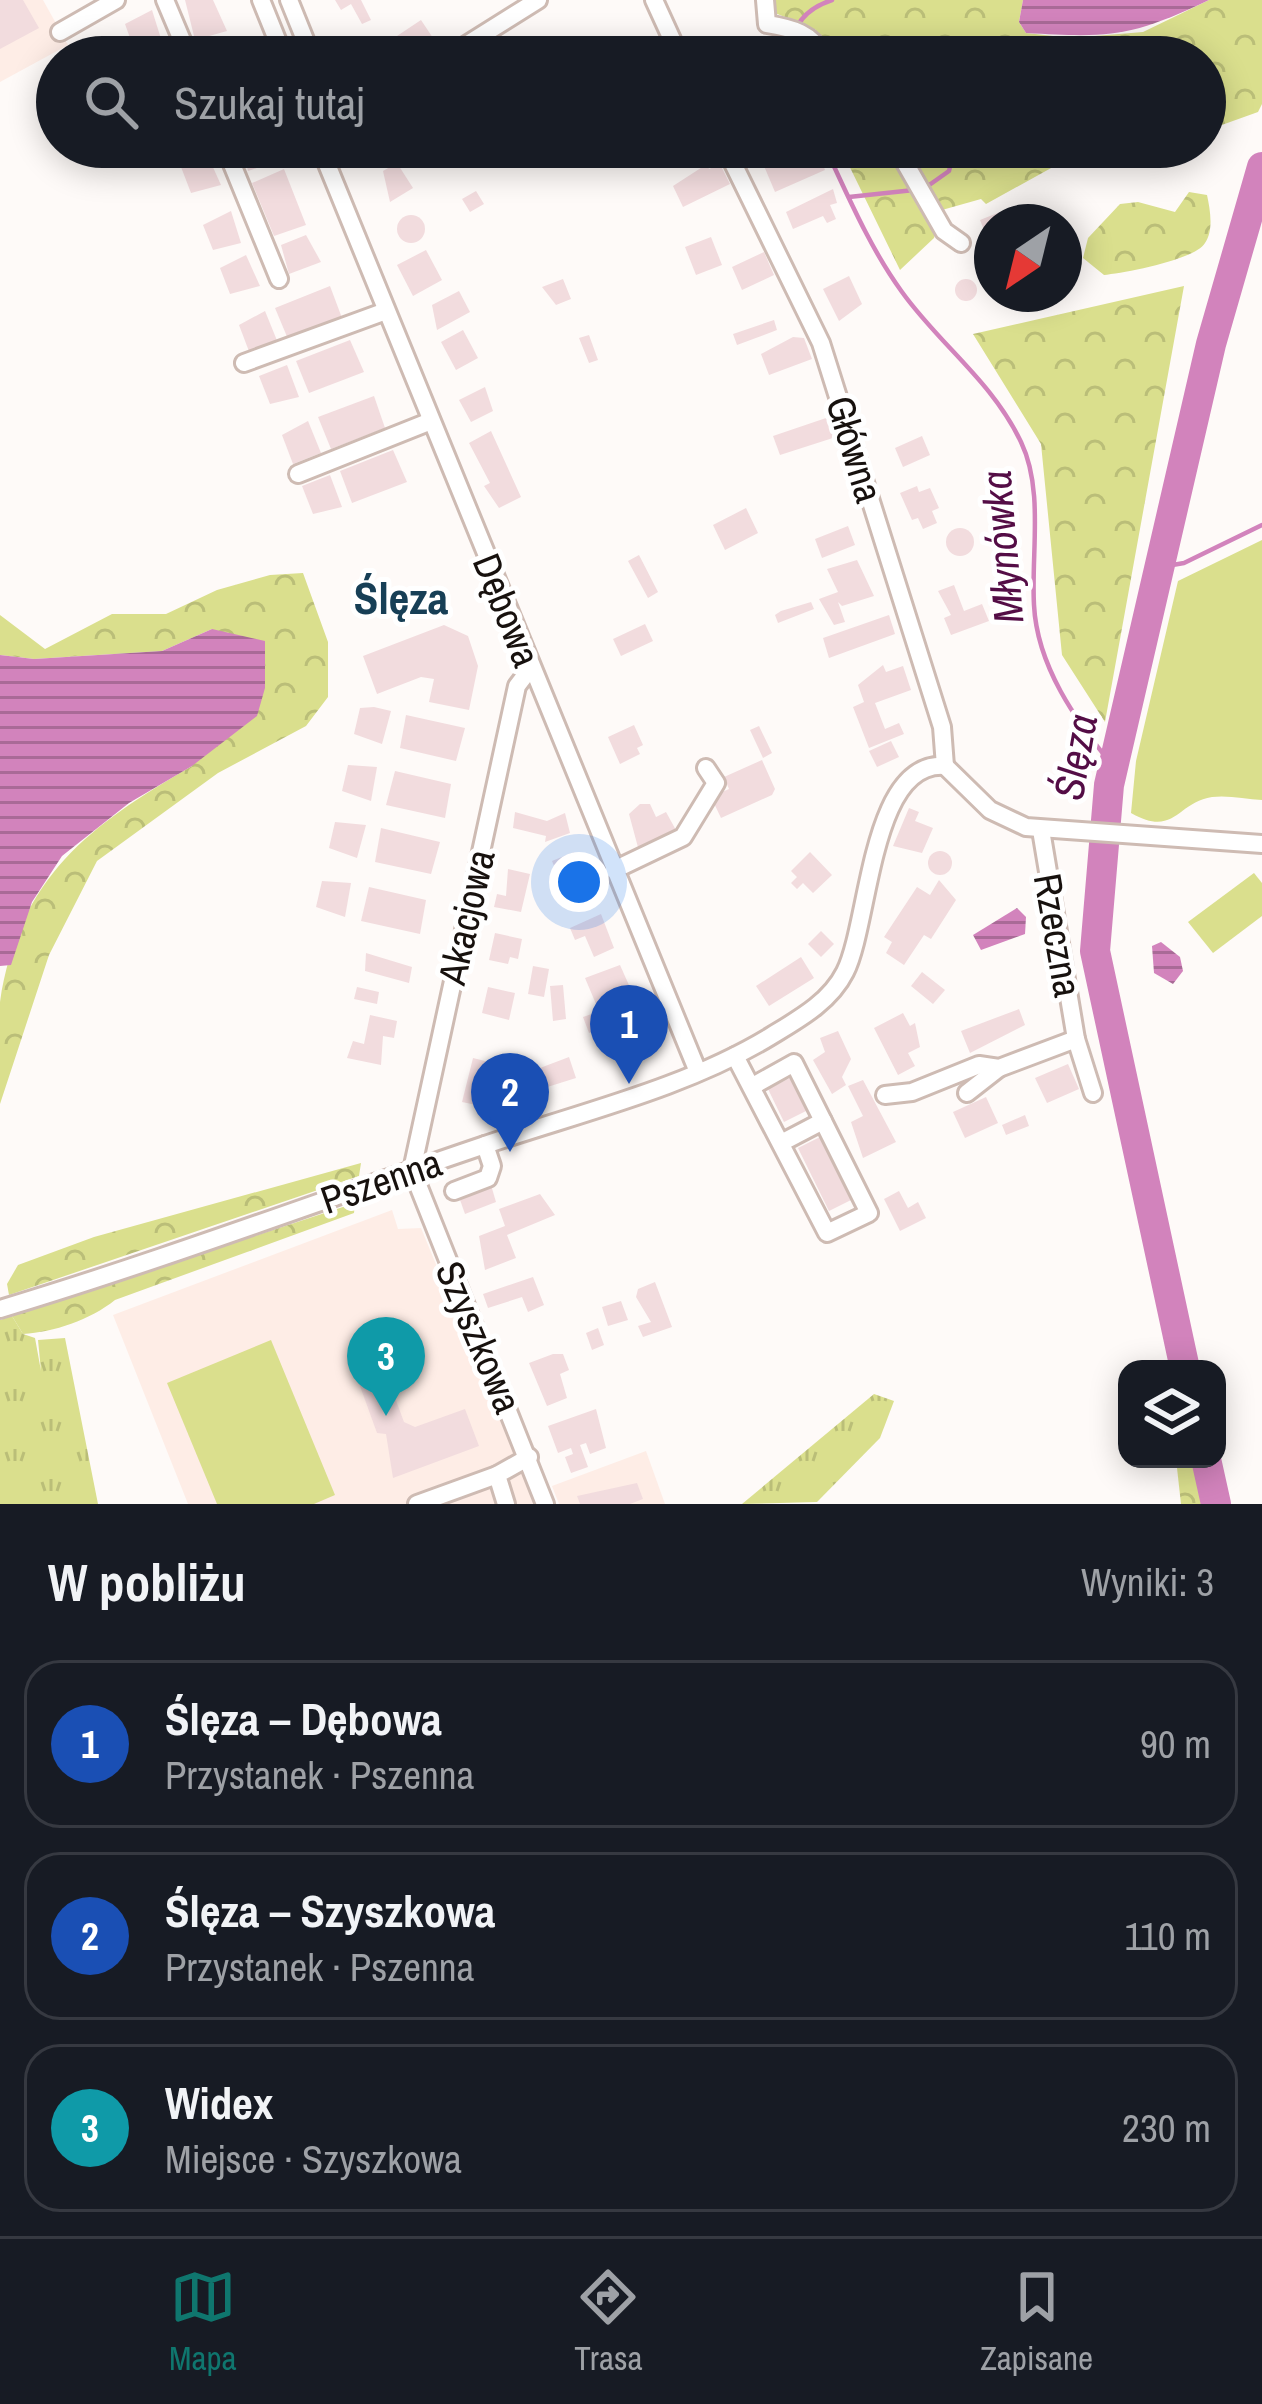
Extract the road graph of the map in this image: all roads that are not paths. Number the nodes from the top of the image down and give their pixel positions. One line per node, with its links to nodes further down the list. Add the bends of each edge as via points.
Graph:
1 (116, 0): 8 (street)
2 (165, 0): 9 (street)
3 (261, 0): 10 (street)
4 (289, 0): 11 (street)
5 (538, 0): 12 (street)
6 (654, 0): 13 (street)
7 (765, 0): 14 (street, via 767,25)
8 (60, 32)
9 (180, 36)
10 (276, 36)
11 (304, 36)
12 (481, 36)
13 (670, 36)
14 (806, 36)
15 (234, 168): 20 (street)
16 (328, 168): 21 (street, Dębowa)
17 (735, 168): 26 (street, Główna, via 821,343 942,727)
18 (908, 168): 19 (street, via 944,230)
19 (961, 243)
20 (279, 279)
21 (386, 311): 22 (street); 23 (street, Dębowa)
22 (244, 363)
23 (430, 421): 24 (street); 25 (street, Dębowa)
24 (298, 474)
25 (530, 669): 30 (street, Dębowa); 42 (street, Akacjowa, via 517,686)
26 (945, 766): 28 (street, via 990,810); 32 (street, Pszenna, via 911,778 884,819 856,943 839,982 799,1020)
27 (706, 768): 30 (street, via 716,783 683,837)
28 (1042, 830): 29 (street); 31 (street, Rzeczna)
29 (1262, 844)
30 (614, 871): 34 (street, Dębowa)
31 (1076, 1039): 33 (street); 37 (street, Rzeczna)
32 (735, 1056): 34 (street, Pszenna); 35 (street)
33 (999, 1068): 36 (street); 38 (street, via 979,1065)
34 (698, 1072): 41 (street, Pszenna)
35 (751, 1087): 39 (street, via 794,1063); 40 (street)
36 (967, 1093)
37 (1093, 1093)
38 (885, 1095)
39 (824, 1121): 40 (street); 40 (street, via 869,1213 827,1233)
40 (781, 1143)
41 (484, 1145): 42 (street, Pszenna); 43 (street, via 488,1178)
42 (412, 1170): 44 (street, Pszenna); 45 (street, Szyszkowa)
43 (454, 1191)
44 (0, 1308)
45 (529, 1457): 46 (street); 49 (street, Szyszkowa)
46 (497, 1475): 47 (street); 48 (street)
47 (417, 1504)
48 (506, 1504)
49 (545, 1504)

